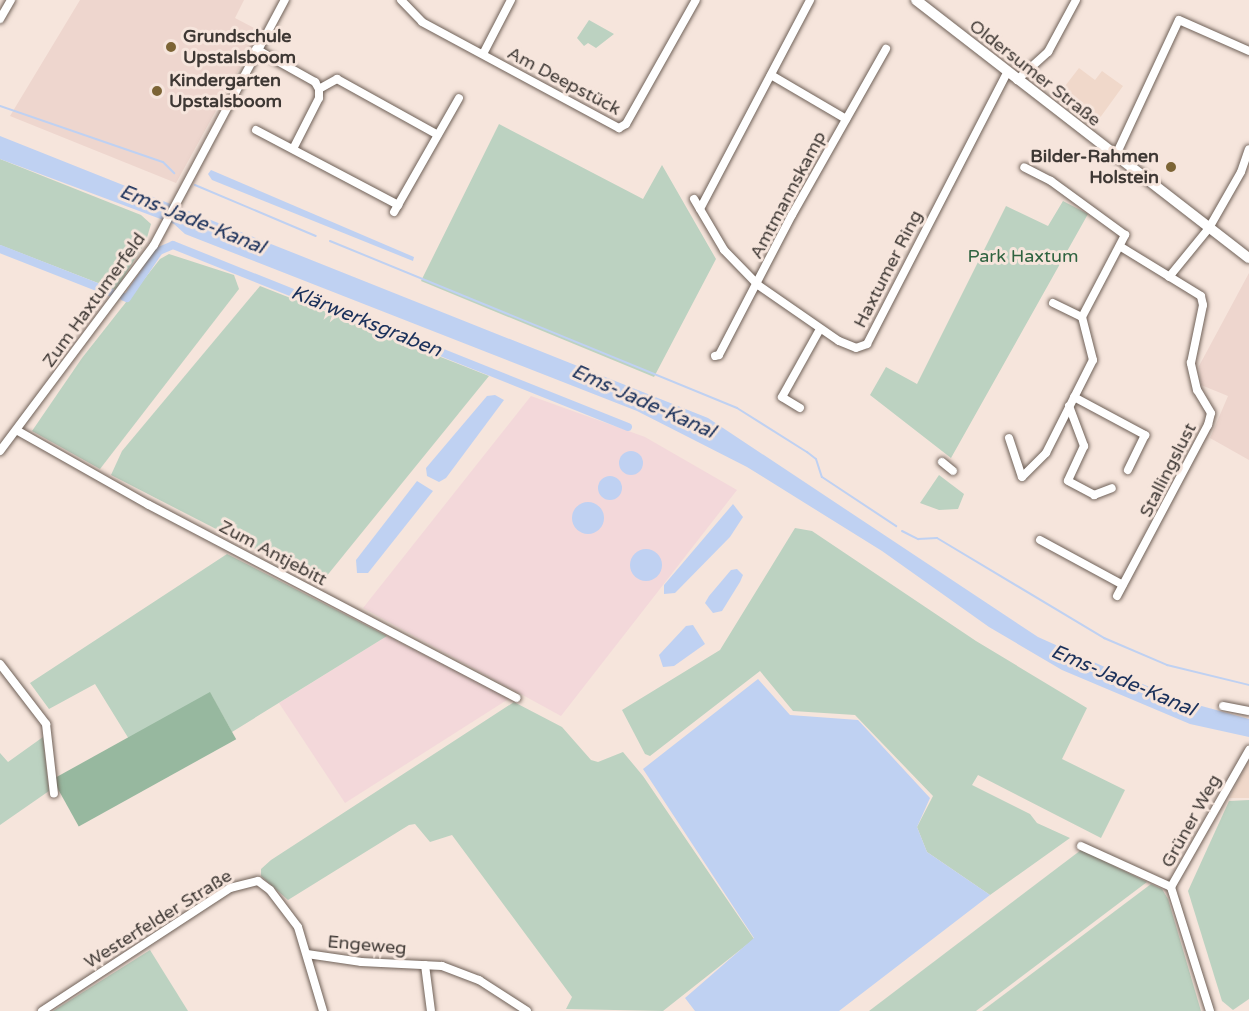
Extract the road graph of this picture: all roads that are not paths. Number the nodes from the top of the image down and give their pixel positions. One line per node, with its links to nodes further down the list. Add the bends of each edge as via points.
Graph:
1 (11, 0): 9 (street)
2 (285, 0): 10 (street, Zum Haxtumerfeld)
3 (403, 0): 13 (street, Am Deepstück, via 422,22)
4 (511, 0): 13 (street)
5 (696, 0): 13 (street, Am Deepstück, via 626,123 619,128)
6 (810, 0): 15 (street)
7 (916, 0): 14 (main road, Oldersumer Straße)
8 (1076, 0): 16 (street, via 1048,52)
9 (0, 19)
10 (256, 49): 17 (street, via 315,81); 40 (street, Zum Haxtumerfeld, via 141,266)
11 (886, 49): 19 (street, Amtmannskamp)
12 (1249, 51): 24 (street, via 1179,20)
13 (483, 54)
14 (1007, 73): 16 (main road, Oldersumer Straße); 35 (street, Haxtumer Ring, via 867,344 856,348)
15 (771, 75): 19 (street, Amtmannskamp); 27 (street)
16 (1017, 80): 24 (main road, Oldersumer Straße)
17 (319, 89): 21 (street, via 337,79); 22 (street, via 319,98)
18 (459, 98): 21 (street)
19 (846, 119): 32 (street, Amtmannskamp)
20 (256, 130): 22 (street)
21 (438, 135): 22 (street, via 396,208)
22 (293, 149)
23 (1249, 149): 28 (street, via 1241,172)
24 (1115, 157): 28 (main road, Oldersumer Straße)
25 (1024, 167): 29 (street, via 1051,181 1125,235)
26 (694, 199): 27 (street, Haxtumer Ring)
27 (700, 209): 32 (street, Haxtumer Ring, via 724,250)
28 (1209, 228): 30 (main road, Oldersumer Straße); 31 (street)
29 (1121, 247): 31 (street, Stallingslust); 34 (street)
30 (1249, 258)
31 (1169, 277): 48 (street, Stallingslust, via 1201,296 1203,305 1191,363 1197,390 1211,413)
32 (758, 285): 35 (street, Haxtumer Ring); 36 (street, Amtmannskamp)
33 (1053, 303): 34 (street)
34 (1082, 317): 37 (street, via 1094,360)
35 (820, 330): 39 (street, via 782,397)
36 (715, 356)
37 (1074, 397): 38 (street); 44 (street, via 1145,435)
38 (1069, 406): 41 (street, via 1046,453 1022,477); 46 (street, via 1084,446 1068,481 1094,495)
39 (800, 408)
40 (18, 431): 42 (street, Zum Haxtumerfeld); 51 (street, Zum Antjebitt, via 149,505)
41 (1009, 438)
42 (0, 451)
43 (942, 462): 45 (street)
44 (1128, 470)
45 (953, 471)
46 (1112, 488)
47 (1040, 540): 48 (street)
48 (1123, 585): 49 (street, Stallingslust)
49 (1117, 596)
50 (0, 664): 55 (street, via 46,724)
51 (516, 698)
52 (1223, 706): 53 (street)
53 (1249, 711)
54 (1249, 750): 57 (street, Grüner Weg)
55 (54, 794)
56 (1081, 846): 57 (street)
57 (1171, 887): 64 (street, Grüner Weg)
58 (307, 954): 59 (street, Engeweg); 60 (street, Westerfelder Straße, via 298,927 270,890 258,881 244,882); 61 (street, Westerfelder Straße)
59 (425, 965): 62 (street, Engeweg); 63 (street, Engeweg, via 442,966 479,980)
60 (42, 1011)
61 (323, 1011)
62 (431, 1011)
63 (527, 1011)
64 (1210, 1011)

